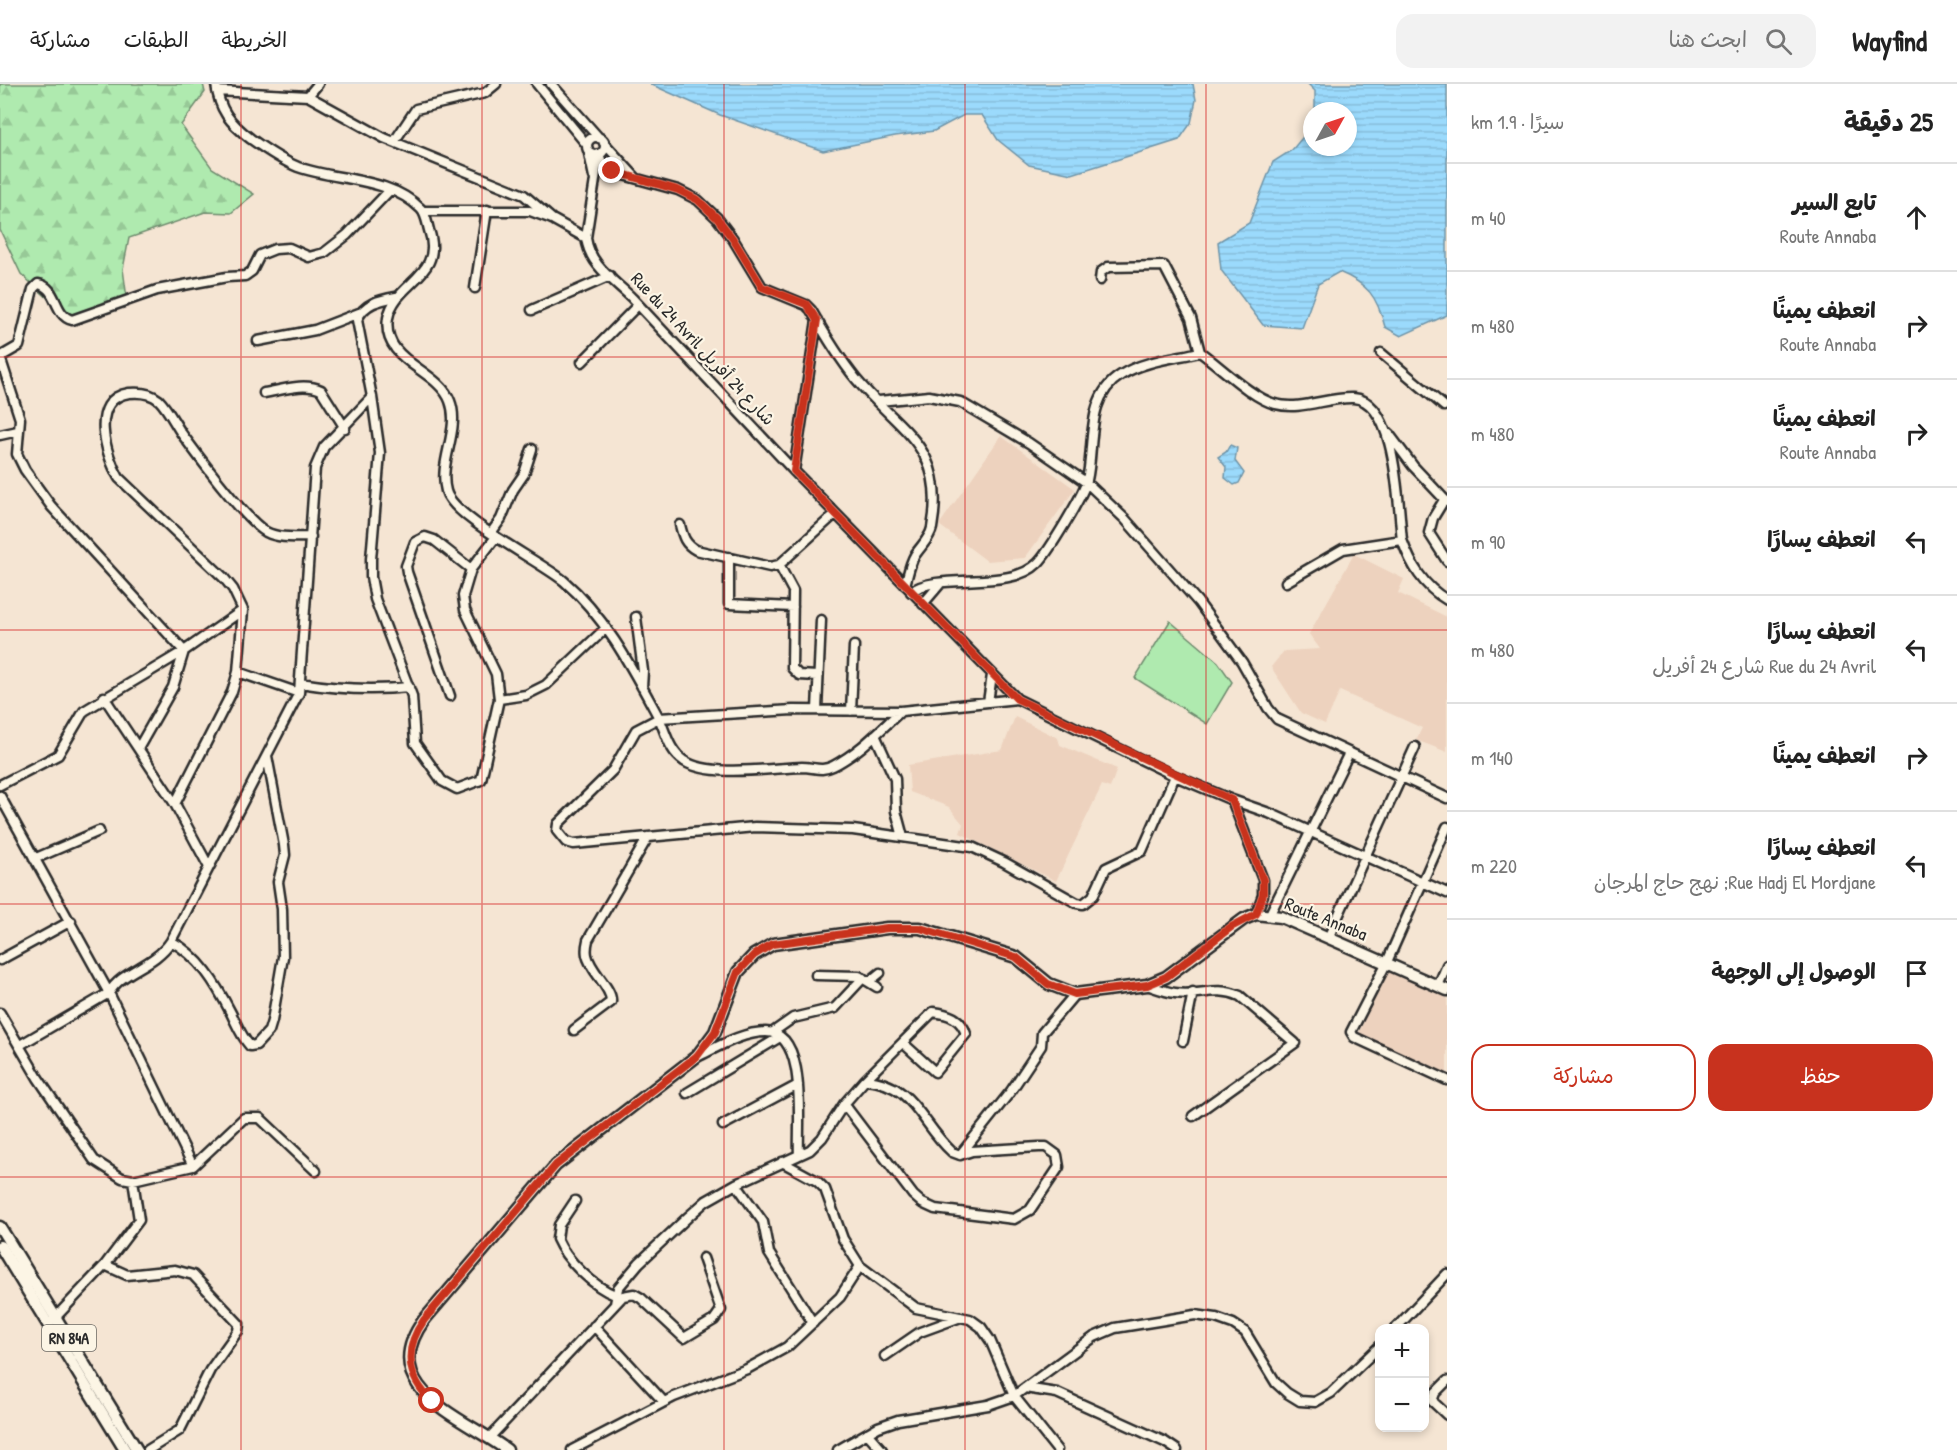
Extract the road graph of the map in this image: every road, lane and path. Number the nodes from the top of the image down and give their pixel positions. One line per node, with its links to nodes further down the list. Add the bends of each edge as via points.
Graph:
1 (318, 84): 6 (street)
2 (496, 84): 8 (street, via 485,93 416,109)
3 (537, 84): 9 (street)
4 (551, 84): 7 (street)
5 (216, 87): 6 (street); 13 (street, via 221,110 230,122 278,157 306,169)
6 (308, 96): 8 (street)
7 (601, 140): 9 (street, via 591,139); 10 (street, via 604,148); 11 (street)
8 (394, 142): 16 (street, via 524,195)
9 (588, 147): 10 (street, via 591,153); 12 (street)
10 (599, 154): 11 (street, via 607,168); 12 (street, Rue du 24 Avril شارع 24 أفريل)
11 (637, 180): 25 (street, via 678,190 698,200 733,239 758,284 806,304)
12 (595, 181): 17 (street, Rue du 24 Avril شارع 24 أفريل)
13 (390, 190): 15 (street); 29 (street, via 324,253 309,257 289,248 265,252 245,276 157,290 72,320 62,315 49,290 38,284 33,289 19,346)
14 (487, 210): 15 (street); 16 (street, via 530,212); 20 (street)
15 (423, 211): 21 (street, via 432,237 432,254 414,284)
16 (552, 219): 17 (street)
17 (586, 238): 18 (street, Rue du 24 Avril شارع 24 أفريل, via 597,267)
18 (610, 276): 22 (street, Rue du 24 Avril شارع 24 أفريل); 23 (street)
19 (1100, 280): 27 (street, via 1101,272 1108,267 1164,266 1191,318)
20 (475, 288)
21 (396, 297): 24 (street, via 366,306); 45 (street, via 388,317 393,345 408,363 442,389 450,402 446,494)
22 (638, 305): 30 (street); 40 (street, Rue du 24 Avril شارع 24 أفريل)
23 (532, 310)
24 (359, 314): 26 (street, via 315,330); 32 (street, via 358,335)
25 (817, 320): 33 (street, via 856,379); 40 (street)
26 (258, 341)
27 (1200, 352): 37 (street, via 1275,404 1362,400 1376,411); 41 (street, via 1131,370 1111,384 1096,412)
28 (1381, 353): 34 (street)
29 (0, 357): 36 (street, via 20,419)
30 (582, 362)
31 (264, 393): 35 (street, via 317,388)
32 (372, 397): 35 (street); 68 (street, via 380,453 371,577 383,622)
33 (879, 401): 41 (street, via 929,396 960,402); 54 (street, via 917,443 933,474 931,532 914,557)
34 (1444, 406)
35 (345, 428): 46 (street, via 324,447 315,468)
36 (18, 431): 38 (street); 63 (street, via 20,462 51,506)
37 (1389, 434): 42 (street); 47 (street)
38 (0, 435)
39 (532, 449): 45 (street, via 524,474 509,495)
40 (794, 471): 43 (street, Rue du 24 Avril شارع 24 أفريل)
41 (1087, 483): 53 (street, via 1045,555 1031,569 1007,577); 83 (street, via 1125,519 1198,602 1242,662 1273,715)
42 (1446, 501): 49 (street, via 1433,518 1429,533)
43 (836, 514): 50 (street); 54 (street, Rue du 24 Avril شارع 24 أفريل)
44 (680, 525): 48 (street, via 688,546)
45 (493, 535): 51 (street); 61 (street, via 564,581)
46 (311, 537): 58 (street, via 279,537 254,522 202,461 158,400 144,392 126,393 111,402 103,432 109,460 119,478 224,578); 67 (street)
47 (1402, 540): 52 (street, via 1343,549); 55 (street, via 1415,571)
48 (729, 557): 50 (street, via 770,567); 57 (street, via 729,604)
49 (1447, 561)
50 (779, 565): 57 (street, via 792,588)
51 (471, 569): 71 (street, via 425,537 416,542 406,566); 73 (street, via 463,596 465,610 496,674)
52 (1286, 582)
53 (940, 584): 54 (street); 56 (street)
54 (908, 588): 56 (street, Rue du 24 Avril شارع 24 أفريل)
55 (1447, 600)
56 (923, 604): 65 (street, Rue du 24 Avril شارع 24 أفريل)
57 (792, 607): 66 (street, via 792,668 799,675)
58 (243, 610): 63 (street); 64 (street)
59 (636, 617): 69 (street)
60 (821, 620): 66 (street)
61 (606, 628): 69 (street); 73 (street, via 546,685 526,695)
62 (854, 646): 77 (street)
63 (184, 651): 72 (street); 81 (street, via 172,687)
64 (238, 672): 70 (street); 91 (street)
65 (992, 675): 74 (street, Rue du 24 Avril شارع 24 أفريل); 75 (street)
66 (818, 676): 76 (street)
67 (300, 683): 68 (street, via 335,689); 70 (street)
68 (409, 687): 73 (street, via 415,743 441,781 457,789 476,784 484,774)
69 (642, 687): 79 (street)
70 (299, 693): 84 (street)
71 (450, 696)
72 (104, 697): 81 (street); 87 (street, via 84,711 57,755)
73 (499, 699)
74 (1017, 699): 75 (street); 85 (street, Rue du 24 Avril شارع 24 أفريل)
75 (988, 702): 78 (street)
76 (817, 711): 77 (street); 79 (street)
77 (851, 711): 78 (street)
78 (901, 711): 80 (street)
79 (659, 718): 80 (street, via 677,756 710,770 821,770 848,757); 95 (street, via 636,730 613,770 558,824 557,831 566,842 574,844)
80 (875, 735): 96 (street, via 895,779 896,811)
81 (139, 747): 91 (street)
82 (1415, 747): 86 (street)
83 (1349, 753): 86 (street); 94 (street)
84 (267, 756): 99 (street); 106 (street, via 285,855 278,882 283,957 269,1031 256,1045 250,1046 244,1039 196,958)
85 (1175, 776): 90 (street, Rue du 24 Avril شارع 24 أفريل); 96 (street, via 1142,851 1106,868 1093,896 1083,904 972,848)
86 (1402, 777): 89 (street); 97 (street)
87 (0, 785)
88 (0, 796): 98 (street)
89 (1447, 798)
90 (1232, 800): 94 (street, Rue du 24 Avril شارع 24 أفريل); 102 (street, via 1263,880)
91 (175, 804): 99 (street)
92 (1447, 826): 100 (street)
93 (99, 831): 98 (street)
94 (1309, 831): 97 (street, Rue du 24 Avril شارع 24 أفريل); 103 (street)
95 (648, 837): 96 (street, via 755,827 836,828); 119 (street, via 588,940 591,966 610,993 611,1002)
96 (903, 837)
97 (1366, 857): 100 (street, Rue du 24 Avril شارع 24 أفريل); 105 (street)
98 (34, 859): 104 (street)
99 (209, 867): 106 (street)
100 (1423, 882): 101 (street, Rue du 24 Avril شارع 24 أفريل); 108 (street)
101 (1447, 893)
102 (1256, 914): 103 (main road, Route Annaba); 113 (main road, Route Annaba, via 1231,927 1178,970)
103 (1270, 914): 105 (main road, Route Annaba)
104 (70, 921): 107 (street); 116 (street)
105 (1329, 936): 108 (main road, Route Annaba)
106 (171, 941): 116 (street, via 159,957 117,982)
107 (1, 957)
108 (1387, 962): 114 (main road, Route Annaba); 126 (street, via 1351,1032 1354,1037)
109 (1447, 965): 114 (street)
110 (880, 973): 112 (street)
111 (816, 975): 112 (street, via 853,975)
112 (870, 982): 120 (street, via 835,1008 793,1018)
113 (1147, 985): 115 (street, via 1176,994); 117 (main road, Route Annaba)
114 (1442, 988)
115 (1192, 992): 121 (street); 130 (street, via 1215,990 1240,996 1295,1043)
116 (109, 993): 123 (street); 135 (street)
117 (1075, 994): 124 (main road, Route Annaba, via 1048,984 1016,957 920,928 887,928 786,941 761,949 745,963 715,1032); 133 (street, via 1042,1033 1041,1046 1011,1091)
118 (0, 1013): 123 (street)
119 (574, 1030)
120 (776, 1034): 124 (street, via 744,1036); 127 (street, via 790,1048); 128 (street)
121 (1183, 1041)
122 (903, 1043): 122 (street, via 933,1012 956,1018 966,1031 935,1072); 125 (street)
123 (20, 1045): 137 (street, via 94,1160)
124 (695, 1057): 160 (main road, Route Annaba, via 556,1165 413,1337 409,1361 421,1392)
125 (865, 1080): 129 (street); 133 (street, via 880,1081 900,1090 944,1145)
126 (1447, 1080)
127 (798, 1085): 131 (street); 132 (street)
128 (687, 1093)
129 (844, 1104): 132 (street, via 817,1145); 133 (street, via 913,1195 935,1209 1006,1219 1021,1217 1030,1210 1060,1162 1046,1147)
130 (1193, 1116)
131 (723, 1125)
132 (799, 1155): 134 (street)
133 (960, 1155)
134 (782, 1162): 138 (street); 144 (street, via 825,1189 843,1239)
135 (193, 1166): 136 (street, via 244,1118 255,1117); 137 (street)
136 (316, 1171)
137 (133, 1180): 143 (street, via 140,1220)
138 (736, 1184): 146 (street, via 706,1201 639,1263); 149 (street, via 763,1221 769,1252)
139 (575, 1201): 146 (street, via 559,1225 557,1239 573,1261)
140 (0, 1227): 148 (main road, RN 84A)
141 (0, 1246): 148 (main road, RN 84A)
142 (704, 1258): 146 (street, via 721,1310 714,1320 689,1337 680,1336 634,1294)
143 (105, 1265): 148 (street); 163 (street, via 127,1275 175,1270 193,1275 239,1324 210,1370 182,1428)
144 (860, 1266): 147 (street, via 916,1308); 149 (street, via 840,1297)
145 (1447, 1274): 150 (street)
146 (615, 1300): 151 (street)
147 (962, 1317): 153 (street, via 920,1332); 156 (street, via 981,1326)
148 (52, 1321): 161 (main road, RN 84A); 162 (main road, RN 84A)
149 (813, 1323): 157 (street, via 787,1347 747,1369)
150 (1401, 1324)
151 (594, 1326): 157 (street); 160 (street)
152 (1375, 1351): 155 (street, via 1331,1393 1315,1402 1300,1401 1276,1383 1245,1332 1216,1318 1180,1316 1104,1332)
153 (885, 1356)
154 (1447, 1381): 158 (street, via 1432,1401)
155 (1025, 1389): 156 (street); 169 (street, via 1057,1394)
156 (1014, 1396): 159 (street, via 988,1405 898,1420); 168 (street)
157 (664, 1402): 165 (street)
158 (1447, 1415)
159 (867, 1433): 166 (street); 167 (street)
160 (490, 1437): 164 (main road, Route Annaba)
161 (126, 1450)
162 (137, 1450)
163 (148, 1450)
164 (507, 1450)
165 (572, 1450)
166 (838, 1450)
167 (882, 1450)
168 (1057, 1450)
169 (1178, 1450)

